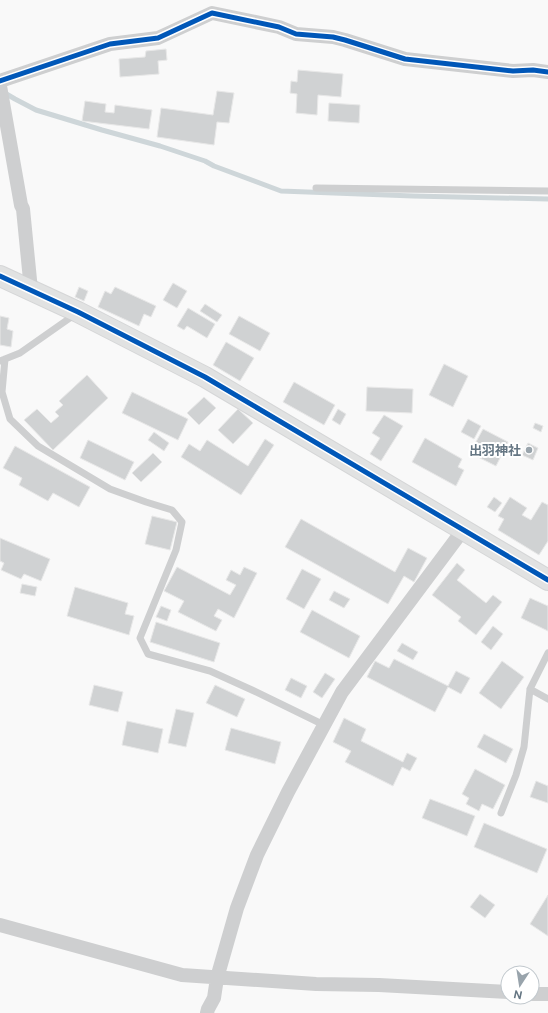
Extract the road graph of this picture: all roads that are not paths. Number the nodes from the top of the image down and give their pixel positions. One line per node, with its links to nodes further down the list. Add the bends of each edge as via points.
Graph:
1 (548, 72): 2 (street, via 513,71 405,59 333,37 296,34 279,27 212,13 158,38 110,44)
2 (0, 81)
3 (0, 86): 7 (street, via 23,209)
4 (316, 188): 5 (lane)
5 (548, 191)
6 (0, 276): 7 (street)
7 (31, 290): 8 (street)
8 (78, 312): 9 (lane, via 20,353); 10 (street, via 205,377)
9 (3, 360): 15 (lane, via 2,392 10,419 38,446 110,489 172,510 182,522 176,550 140,638 148,654 210,671)
10 (463, 530): 11 (street); 15 (street, via 342,692)
11 (548, 580)
12 (548, 653): 13 (lane)
13 (530, 689): 14 (lane); 16 (lane, via 524,747)
14 (548, 699)
15 (324, 725): 18 (street, via 257,855 237,908)
16 (501, 813)
17 (0, 924): 18 (street, via 182,976)
18 (217, 978): 19 (street); 20 (street, via 214,998)
19 (500, 992)
20 (208, 1011)

